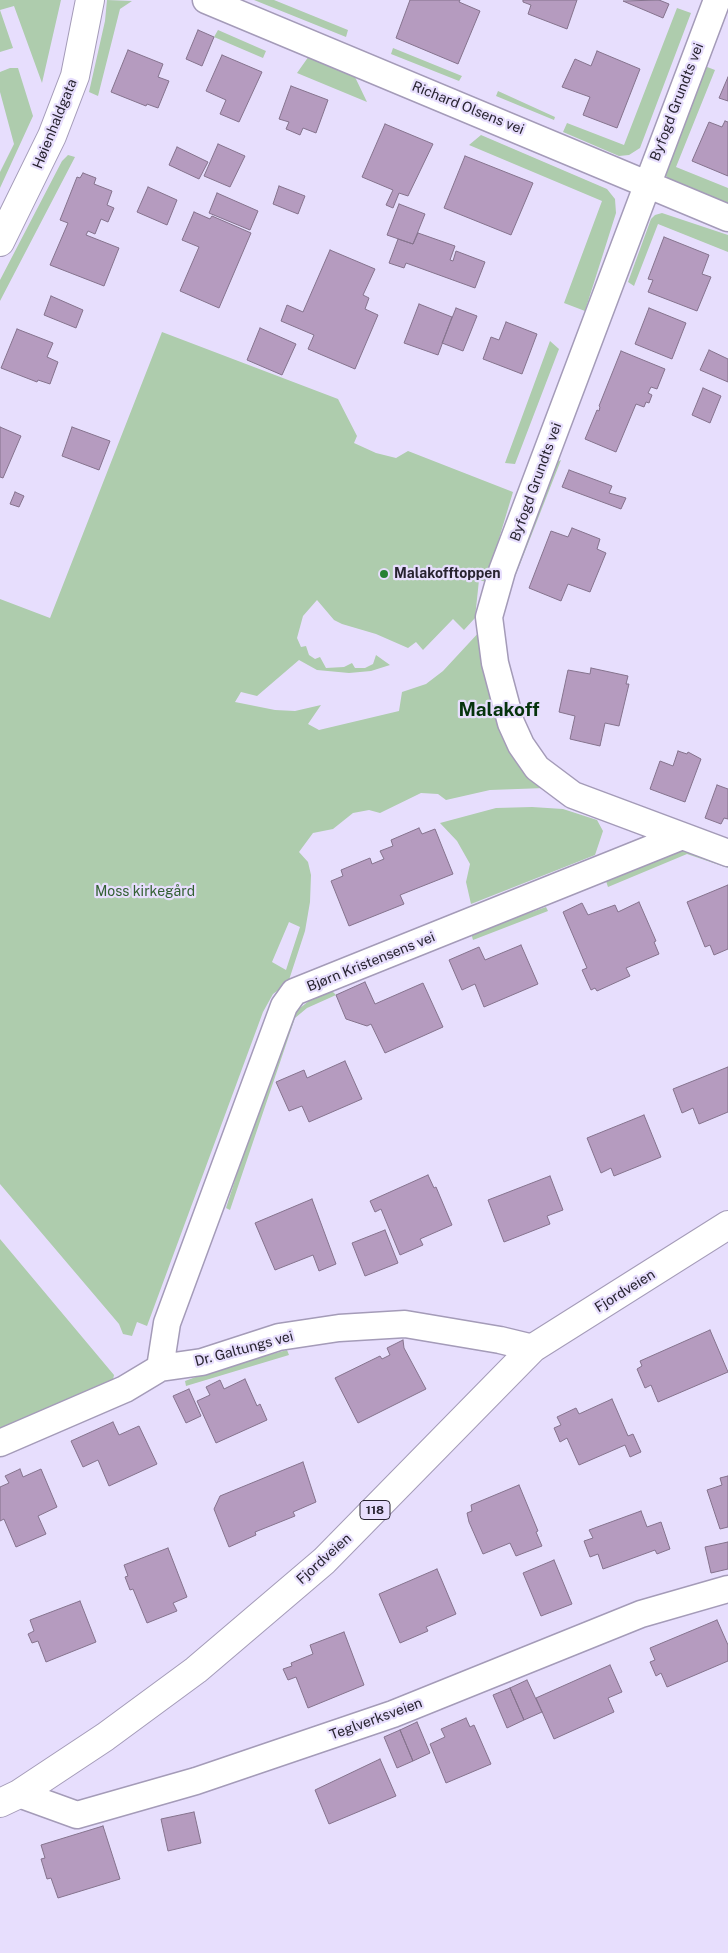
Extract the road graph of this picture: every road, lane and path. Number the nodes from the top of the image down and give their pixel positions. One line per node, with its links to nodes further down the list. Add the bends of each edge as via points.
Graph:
1 (90, 0): 6 (main road, Høienhaldgata, via 75,76 52,136)
2 (206, 0): 4 (street, Richard Olsens vei)
3 (717, 0): 4 (street, Byfogd Grundts vei)
4 (647, 182): 5 (street, Richard Olsens vei); 7 (street, Byfogd Grundts vei, via 502,571 489,617 495,663 511,723 537,768 574,795)
5 (728, 218)
6 (0, 242)
7 (680, 837): 8 (street, Byfogd Grundts vei); 11 (street, Bjørn Kristensens vei, via 294,992 284,1006 167,1323)
8 (728, 853)
9 (728, 1225): 10 (main road, Fjordveien / 118)
10 (533, 1348): 11 (street, Dr. Galtungs vei, via 405,1324 339,1328 279,1337 202,1362); 14 (main road, Fjordveien / 118, via 324,1562 196,1670 105,1737)
11 (160, 1368): 12 (street, Dr. Galtungs vei, via 125,1389)
12 (0, 1443)
13 (728, 1589): 14 (street, Teglverksveien, via 641,1614 393,1714 187,1783 77,1815)
14 (9, 1799)

